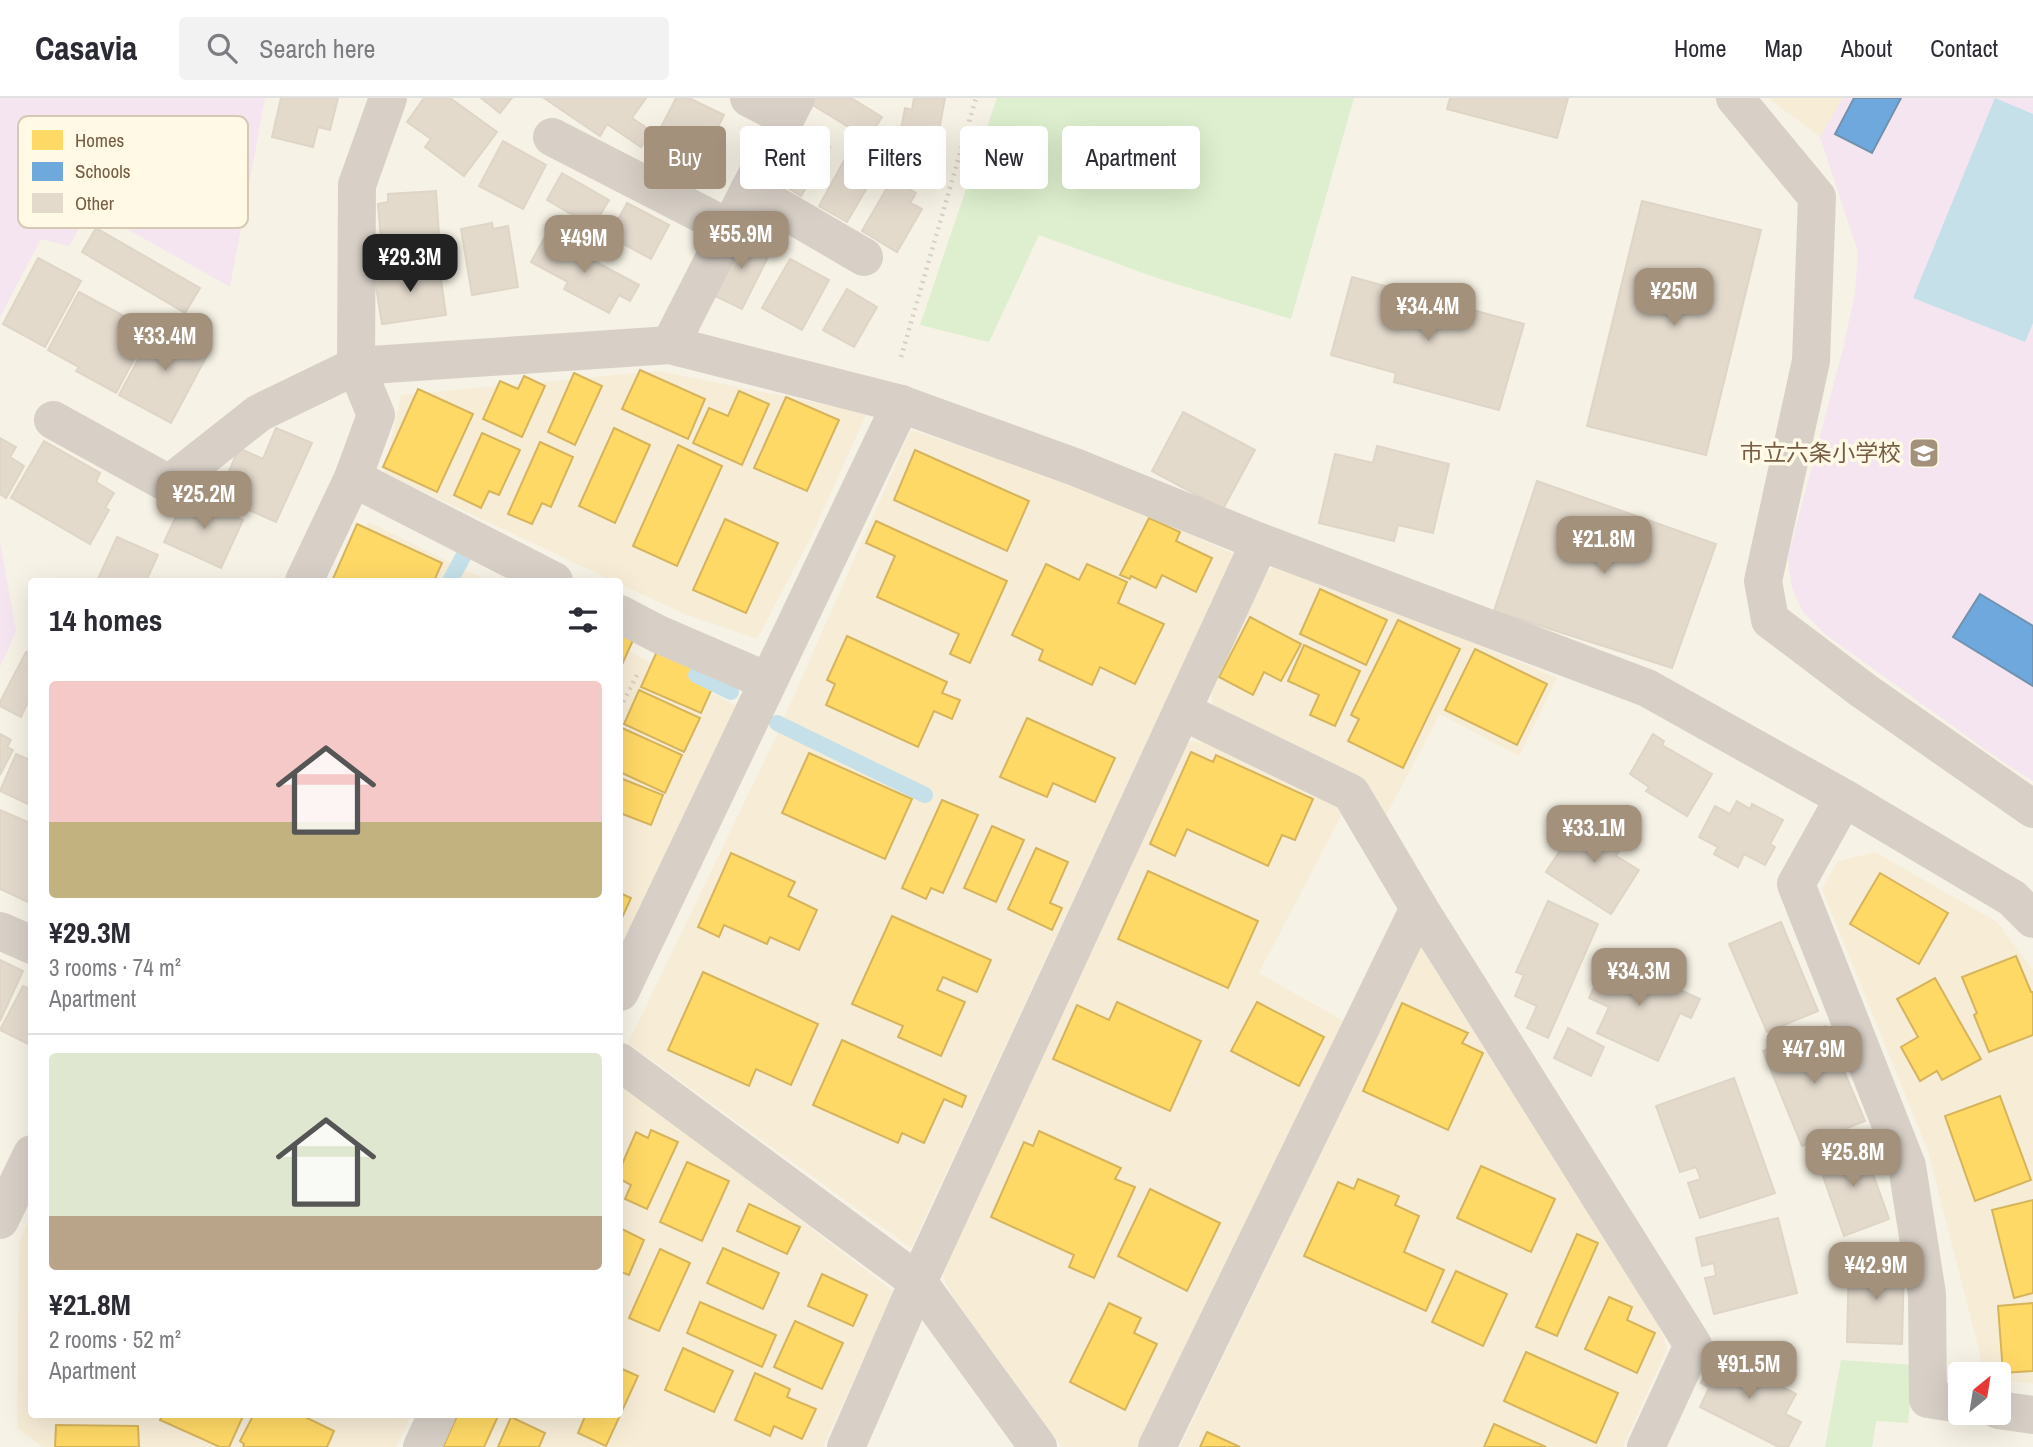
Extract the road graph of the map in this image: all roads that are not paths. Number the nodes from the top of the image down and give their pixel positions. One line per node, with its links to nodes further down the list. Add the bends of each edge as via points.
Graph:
1 (388, 98): 10 (street, via 356,185)
2 (749, 98): 4 (street)
3 (1735, 98): 21 (street, via 1817,197 1811,361 1763,581 1770,620)
4 (791, 108): 6 (street)
5 (552, 137): 7 (street)
6 (749, 190): 7 (street); 8 (street)
7 (729, 228): 9 (street)
8 (864, 257)
9 (670, 345): 10 (street); 11 (street)
10 (356, 366): 12 (street, via 259,413 169,484); 13 (street, via 376,415)
11 (893, 402): 14 (street, via 1075,467); 18 (street)
12 (53, 420)
13 (353, 478): 15 (street); 16 (street)
14 (1260, 542): 19 (street); 20 (street, via 1647,688)
15 (305, 578)
16 (548, 578)
17 (623, 616): 18 (street)
18 (767, 681): 26 (street)
19 (1182, 711): 22 (street, via 1351,793); 30 (street)
20 (1844, 798): 23 (street, via 2012,898); 31 (street, via 1796,884 1907,1166 1927,1294 1928,1399)
21 (2033, 809)
22 (1419, 908): 38 (street); 39 (street, via 1693,1345)
23 (2033, 919)
24 (0, 931): 25 (street)
25 (28, 943)
26 (623, 986)
27 (623, 1064): 30 (street)
28 (28, 1162): 29 (street)
29 (0, 1220)
30 (918, 1282): 36 (street); 37 (street)
31 (1948, 1402)
32 (2011, 1412): 33 (street)
33 (2033, 1415)
34 (435, 1418): 35 (street)
35 (422, 1447)
36 (846, 1447)
37 (1038, 1447)
38 (1157, 1447)
39 (1646, 1447)

